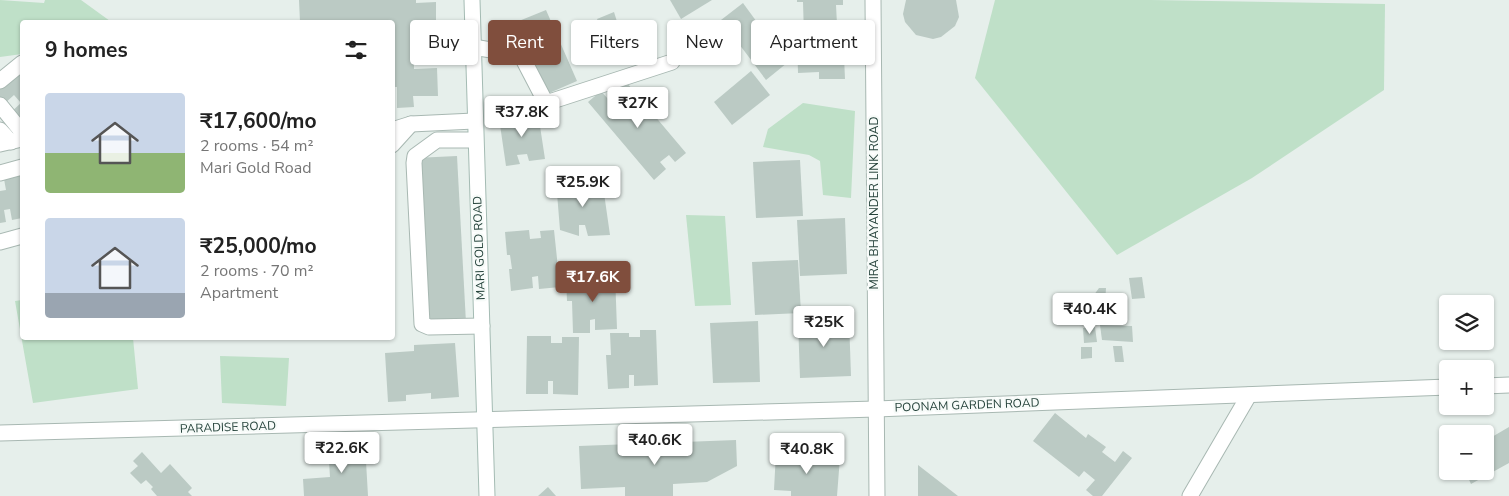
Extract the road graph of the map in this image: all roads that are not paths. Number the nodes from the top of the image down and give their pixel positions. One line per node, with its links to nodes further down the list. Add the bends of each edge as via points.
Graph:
1 (472, 0): 3 (street, MARI GOLD ROAD)
2 (872, 0): 26 (street, MIRA BHAYANDER LINK ROAD)
3 (472, 20)
4 (478, 48): 5 (street, via 520,55 546,103)
5 (667, 64)
6 (20, 65): 8 (street)
7 (473, 65): 10 (street, MARI GOLD ROAD)
8 (0, 81)
9 (0, 105): 14 (street)
10 (474, 121): 11 (street); 15 (street, MARI GOLD ROAD)
11 (411, 124): 12 (street); 16 (street)
12 (395, 129)
13 (0, 130): 14 (street)
14 (16, 135)
15 (474, 140): 21 (street, MARI GOLD ROAD); 21 (street, via 437,140 415,156 414,162 422,324 429,327)
16 (395, 142)
17 (20, 168): 18 (street)
18 (0, 173)
19 (20, 237): 20 (street)
20 (0, 242)
21 (482, 326): 27 (street, MARI GOLD ROAD)
22 (1509, 385): 23 (street)
23 (1494, 386)
24 (1439, 387): 25 (street, POONAM GARDEN ROAD)
25 (1249, 395): 26 (street, POONAM GARDEN ROAD); 31 (street)
26 (876, 409): 27 (street, POONAM GARDEN ROAD); 30 (street, MIRA BHAYANDER LINK ROAD)
27 (486, 419): 28 (street, PARADISE ROAD); 29 (street, MARI GOLD ROAD)
28 (0, 433)
29 (487, 496)
30 (877, 496)
31 (1190, 496)

